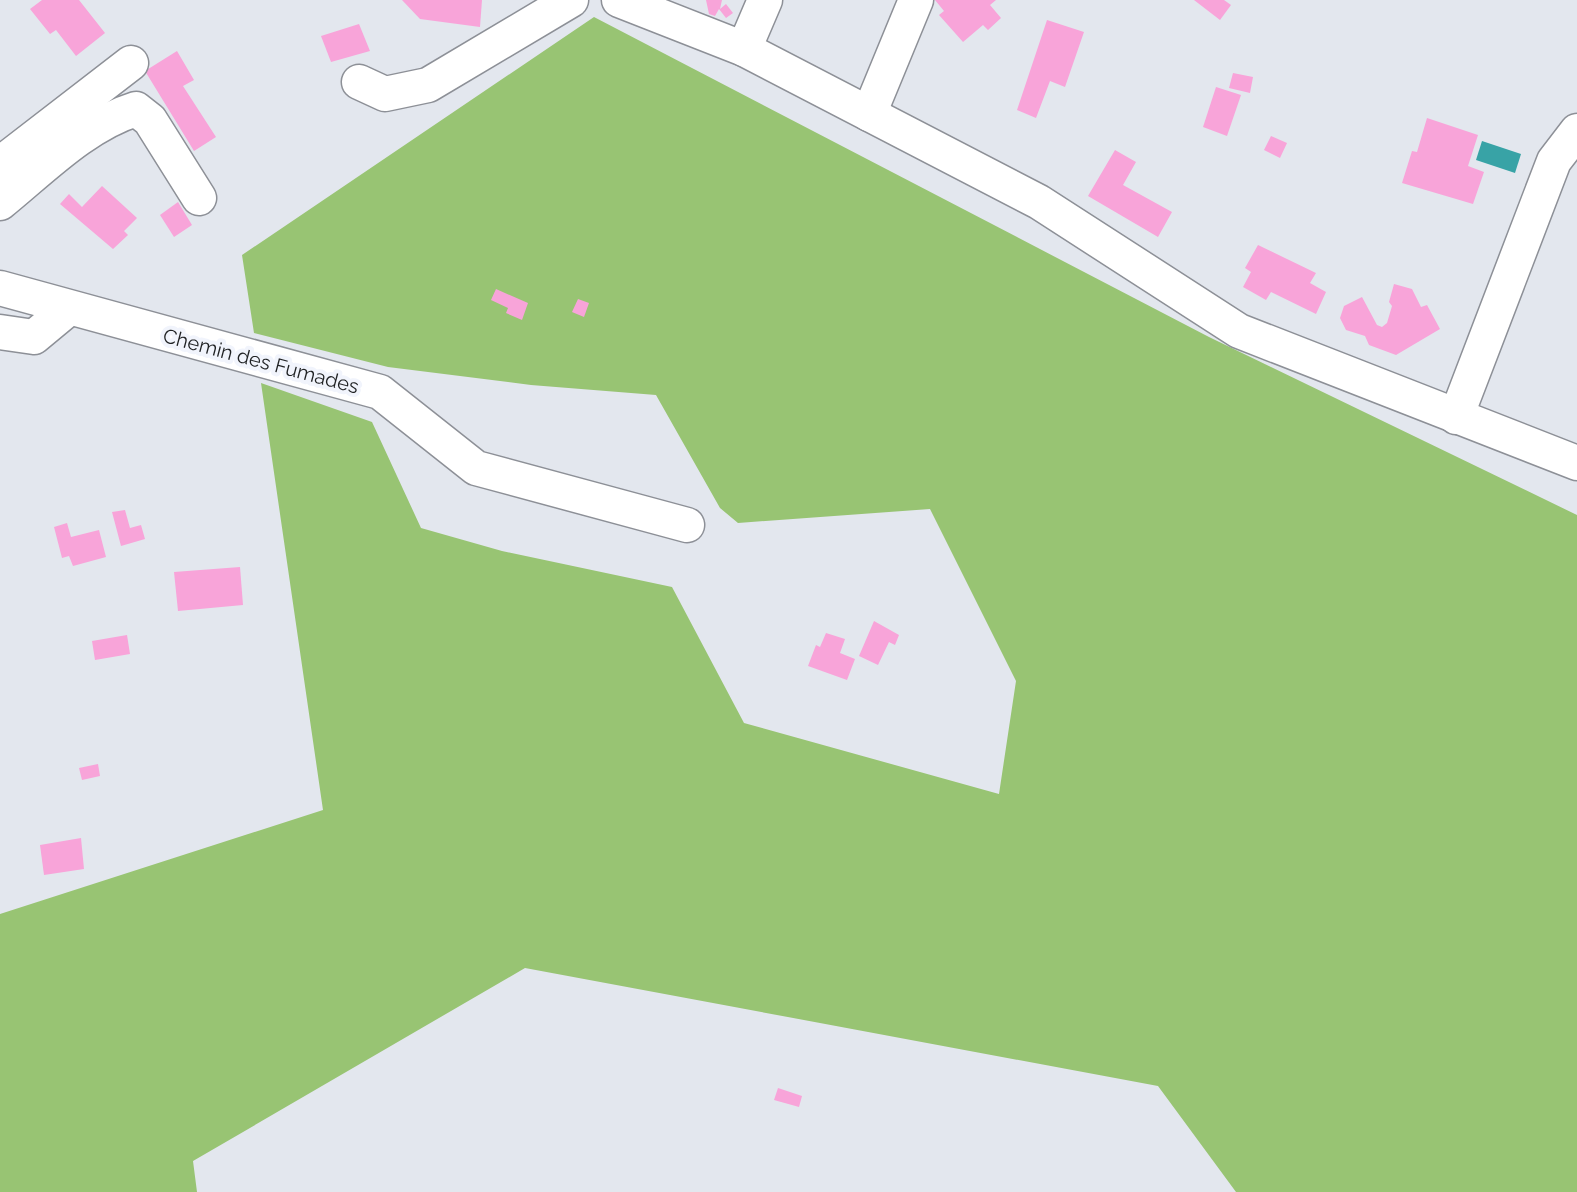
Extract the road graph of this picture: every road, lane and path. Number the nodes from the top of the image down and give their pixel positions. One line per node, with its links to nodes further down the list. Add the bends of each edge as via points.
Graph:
1 (571, 0): 7 (street, via 428,85 385,94)
2 (619, 0): 5 (street)
3 (765, 0): 5 (street)
4 (916, 0): 8 (street)
5 (744, 49): 8 (street)
6 (131, 63): 10 (street)
7 (359, 82)
8 (869, 114): 16 (street, via 1039,202 1239,331)
9 (1577, 131): 16 (street, via 1554,161)
10 (0, 164)
11 (199, 198): 12 (street, via 150,120 136,109 71,145)
12 (0, 203)
13 (0, 288): 14 (street, Chemin des Fumades)
14 (69, 308): 15 (street, via 34,337); 18 (street, Chemin des Fumades, via 380,392 476,468)
15 (0, 332)
16 (1456, 417): 17 (street)
17 (1577, 463)
18 (687, 525)

